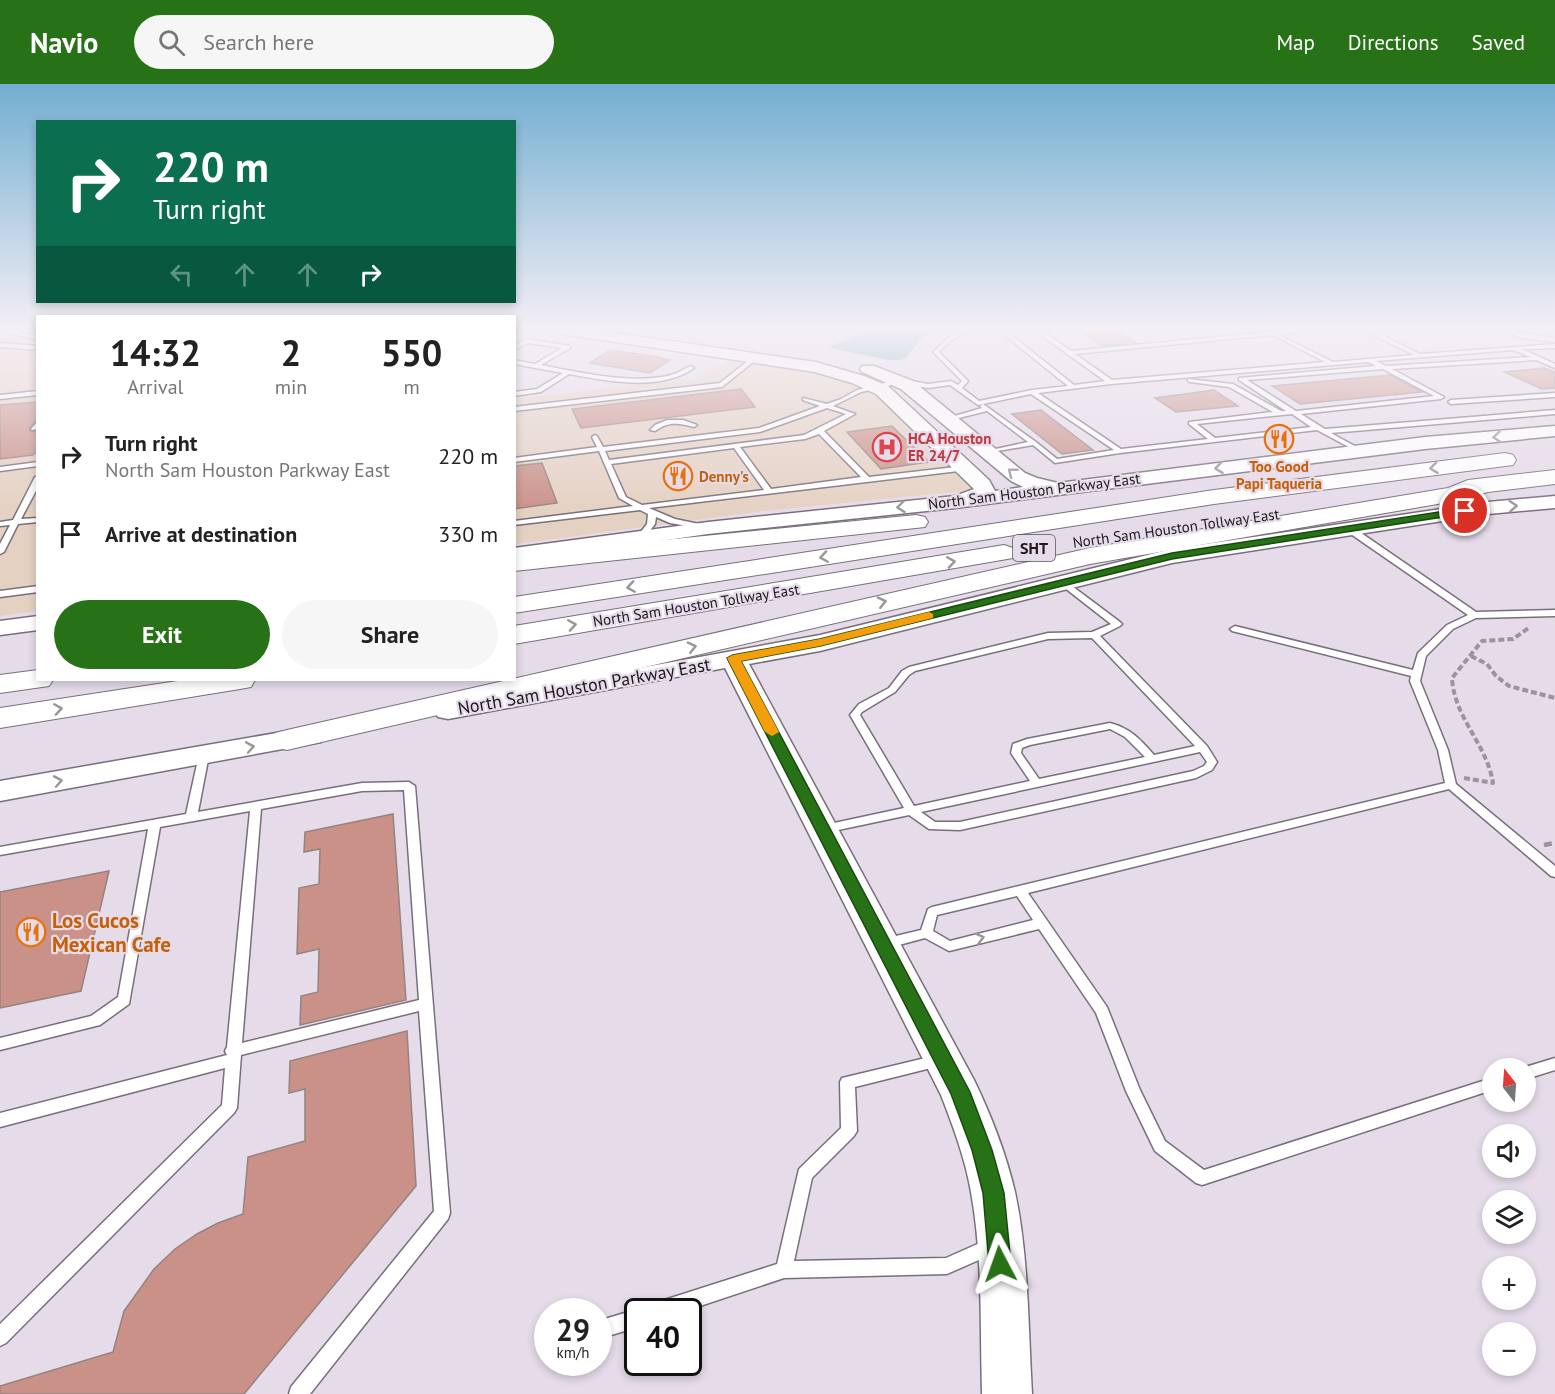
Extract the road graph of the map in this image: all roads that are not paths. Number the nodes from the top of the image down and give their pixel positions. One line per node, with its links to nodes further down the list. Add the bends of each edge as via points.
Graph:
1 (538, 391): 14 (lane)
2 (669, 391): 26 (lane)
3 (860, 391): 20 (lane)
4 (873, 391): 20 (lane)
5 (891, 391): 53 (main road)
6 (895, 391): 33 (main road)
7 (962, 391): 23 (lane)
8 (1038, 391): 12 (lane)
9 (1242, 391): 30 (lane)
10 (1260, 391): 31 (lane)
11 (1430, 391): 17 (lane)
12 (1032, 392): 23 (lane); 46 (lane)
13 (36, 393): 16 (lane)
14 (516, 394)
15 (1555, 395): 21 (lane)
16 (0, 397)
17 (1441, 397): 21 (lane); 31 (lane)
18 (36, 399): 22 (lane)
19 (805, 399): 24 (lane)
20 (843, 400): 24 (lane)
21 (1451, 402): 25 (lane)
22 (0, 403)
23 (978, 403): 27 (lane)
24 (829, 405): 36 (lane, via 760,430); 37 (lane, via 852,414)
25 (1461, 407)
26 (516, 409)
27 (988, 409): 33 (lane); 42 (lane)
28 (1471, 412): 32 (lane)
29 (1555, 412): 32 (lane)
30 (1279, 413): 31 (lane); 41 (lane, via 1191,423)
31 (1294, 413): 38 (lane)
32 (1481, 417): 38 (lane)
33 (947, 419): 48 (main road)
34 (694, 425): 35 (lane, via 668,421)
35 (653, 430)
36 (735, 430): 43 (lane); 45 (lane)
37 (820, 430): 43 (lane, via 805,437); 55 (lane)
38 (1321, 430): 41 (lane); 47 (lane)
39 (1555, 432): 47 (main road, North Sam Houston Parkway East, one-way to 47)
40 (595, 437): 45 (lane)
41 (1214, 440): 46 (lane)
42 (1034, 443): 46 (lane, via 1055,460); 48 (lane)
43 (746, 444): 44 (lane)
44 (735, 446): 50 (lane); 59 (lane)
45 (601, 449): 49 (lane); 50 (lane)
46 (1120, 451)
47 (1359, 451): 58 (main road, North Sam Houston Parkway East, one-way to 58)
48 (988, 452): 58 (main road, one-way to 48, via 1032,484)
49 (516, 460)
50 (607, 462): 63 (lane, via 623,498)
51 (1546, 462): 57 (highway, North Sam Houston Tollway East / SHT); 60 (highway, North Sam Houston Tollway East / SHT, one-way to 60)
52 (36, 464): 54 (lane)
53 (964, 468): 55 (lane); 61 (main road, via 982,484 985,492)
54 (0, 469)
55 (867, 479): 59 (lane)
56 (36, 483): 66 (lane)
57 (1490, 484): 82 (highway, North Sam Houston Tollway East / SHT, one-way to 57, via 1056,545); 90 (highway, one-way to 57, via 1090,556 1449,495)
58 (1067, 488): 61 (main road, North Sam Houston Parkway East)
59 (768, 490): 63 (lane)
60 (1214, 497): 74 (highway, via 1107,502); 78 (highway, North Sam Houston Tollway East / SHT, one-way to 78)
61 (955, 502): 69 (main road, North Sam Houston Parkway East, one-way to 69)
62 (1555, 502): 70 (main road, North Sam Houston Parkway East, one-way to 62)
63 (639, 506): 64 (lane); 67 (lane)
64 (652, 513): 69 (lane); 71 (lane, via 651,524)
65 (36, 520): 66 (lane)
66 (14, 522): 68 (lane); 72 (lane)
67 (516, 523)
68 (0, 524)
69 (708, 528): 71 (main road, North Sam Houston Parkway East)
70 (1348, 528): 75 (main road, North Sam Houston Parkway East, via 1172,556); 80 (lane)
71 (640, 538): 73 (main road, North Sam Houston Parkway East)
72 (1, 549)
73 (516, 555)
74 (516, 563)
75 (1065, 583): 83 (lane, via 1117,624); 84 (main road, North Sam Houston Parkway East, via 820,643)
76 (36, 589): 77 (lane)
77 (0, 594)
78 (516, 605)
79 (1555, 613): 80 (lane)
80 (1474, 615): 85 (lane, via 1450,627 1421,655)
81 (1235, 629): 85 (lane)
82 (516, 635)
83 (1094, 635): 91 (lane); 98 (lane, via 1048,636 912,669 890,692 861,705 855,715)
84 (733, 658): 90 (main road, North Sam Houston Parkway East); 101 (main road)
85 (1417, 674): 94 (lane, via 1415,681 1443,750)
86 (36, 679): 88 (highway)
87 (234, 681): 89 (highway, one-way to 87)
88 (0, 684)
89 (0, 718)
90 (287, 741): 92 (main road, North Sam Houston Parkway East, one-way to 90)
91 (1203, 748): 93 (lane); 98 (lane, via 1212,762 1196,774 960,826 933,826)
92 (204, 755): 96 (main road, North Sam Houston Parkway East, one-way to 92); 99 (lane)
93 (1152, 759): 95 (lane); 95 (lane, via 1132,735 1110,726 1027,742 1017,746 1016,753)
94 (1450, 780): 103 (lane); 104 (lane)
95 (1037, 784): 98 (lane)
96 (0, 791)
97 (256, 806): 99 (lane); 108 (lane, via 362,787 409,786); 110 (lane)
98 (911, 811): 101 (lane)
99 (191, 817): 100 (lane)
100 (155, 824): 102 (lane); 109 (lane, via 124,1000 94,1021)
101 (823, 830): 107 (main road)
102 (0, 851)
103 (1555, 873)
104 (1020, 891): 105 (lane); 106 (lane, via 932,912)
105 (1042, 923): 106 (lane, one-way to 105, via 949,946); 114 (lane, via 1102,1011 1133,1091 1160,1146 1203,1178)
106 (926, 933): 107 (lane)
107 (884, 944): 111 (main road)
108 (426, 1004): 110 (lane); 120 (lane, via 442,1213)
109 (0, 1044)
110 (232, 1056): 115 (lane); 119 (lane, via 229,1108)
111 (945, 1060): 116 (main road, via 982,1150 993,1193); 117 (lane, via 847,1082 849,1131 806,1174)
112 (1555, 1064): 113 (lane)
113 (1536, 1071)
114 (1482, 1087)
115 (0, 1120)
116 (999, 1242): 117 (lane, via 947,1266); 121 (main road)
117 (784, 1270): 118 (lane)
118 (698, 1298)
119 (0, 1337)
120 (298, 1394)
121 (1006, 1394)

